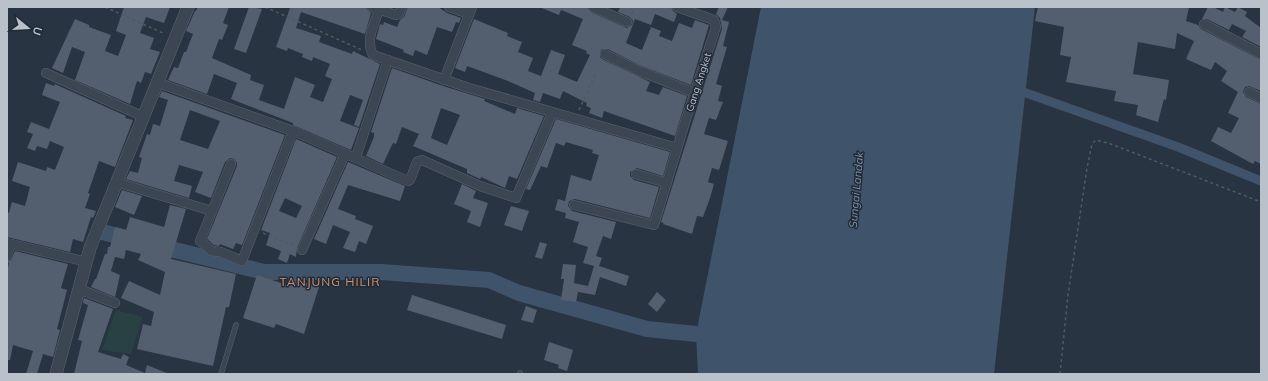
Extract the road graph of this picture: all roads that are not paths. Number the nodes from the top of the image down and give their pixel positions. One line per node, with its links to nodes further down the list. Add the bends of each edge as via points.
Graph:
1 (188, 7): 15 (street)
2 (402, 7): 6 (street, via 398,15)
3 (449, 7): 7 (street)
4 (594, 7): 8 (street)
5 (677, 7): 17 (street, Gang Angket, via 714,20 716,24)
6 (376, 8): 12 (street, via 369,48 373,55)
7 (471, 10): 14 (street)
8 (627, 22)
9 (1204, 24): 11 (street)
10 (605, 54): 17 (street)
11 (1261, 54)
12 (388, 60): 14 (street); 24 (street)
13 (46, 73): 20 (street)
14 (444, 80): 19 (street)
15 (156, 82): 20 (street); 21 (street)
16 (1249, 92): 18 (street)
17 (695, 93): 22 (street, Gang Angket)
18 (1261, 98)
19 (552, 113): 22 (street); 24 (street, via 516,198 480,186 422,160 417,162 408,181)
20 (142, 116): 27 (street)
21 (293, 131): 23 (street); 30 (street, via 242,261 212,251 200,241)
22 (678, 148): 28 (street, Gang Angket)
23 (345, 154): 24 (street); 32 (street)
24 (356, 157)
25 (231, 164): 30 (street)
26 (636, 174): 28 (street)
27 (116, 182): 30 (street); 34 (street)
28 (667, 183): 29 (street, Gang Angket, via 654,226)
29 (574, 205)
30 (212, 211)
31 (9, 243): 33 (street); 34 (street)
32 (302, 250)
33 (7, 256)
34 (87, 262): 35 (street)
35 (79, 290): 36 (street); 38 (street)
36 (114, 303)
37 (236, 325): 39 (lane)
38 (56, 374)
39 (221, 374)

